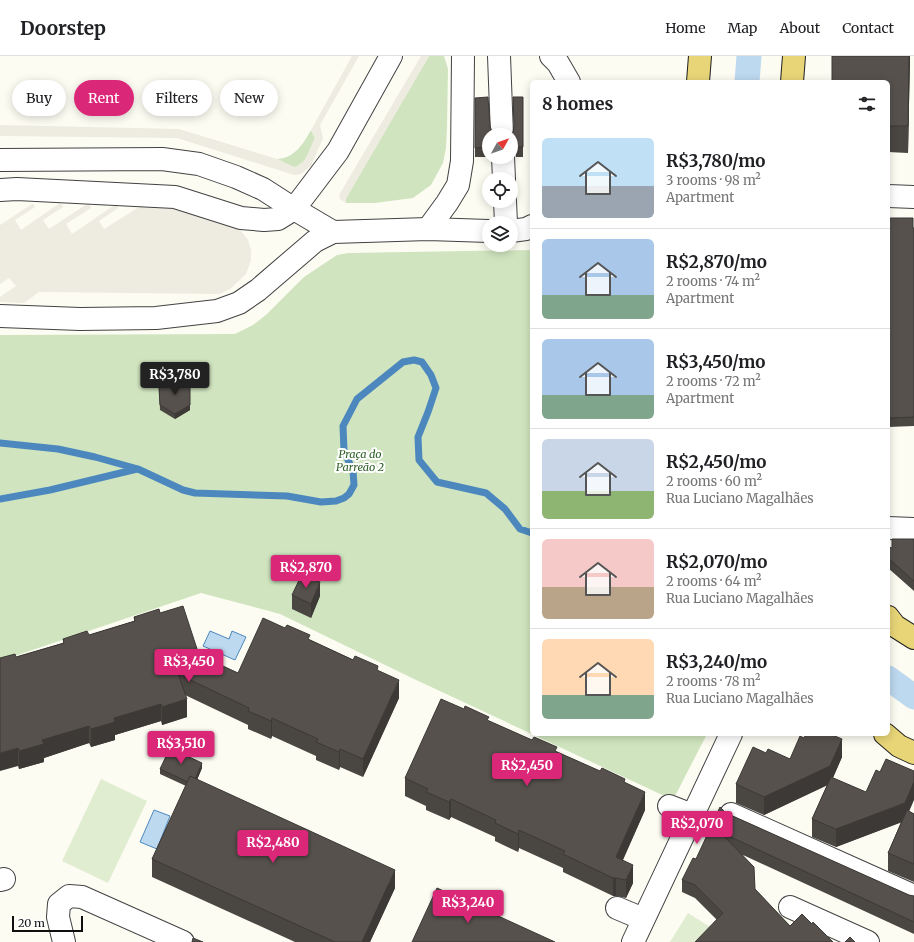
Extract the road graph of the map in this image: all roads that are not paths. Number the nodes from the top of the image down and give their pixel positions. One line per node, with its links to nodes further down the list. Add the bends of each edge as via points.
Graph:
1 (391, 56): 15 (street, via 338,151)
2 (463, 56): 17 (street, via 462,161 458,184)
3 (499, 56): 10 (street)
4 (551, 56): 7 (street)
5 (700, 56): 8 (main road)
6 (794, 56): 9 (main road)
7 (568, 80)
8 (698, 80)
9 (792, 80)
10 (502, 128)
11 (8, 160): 12 (street); 15 (street, via 162,159 199,164 263,189)
12 (8, 189): 15 (street, via 175,197 241,218 264,220 278,219)
13 (890, 196): 14 (street)
14 (914, 197)
15 (294, 210): 20 (street)
16 (530, 227): 18 (street)
17 (428, 229): 19 (street); 20 (street)
18 (518, 230)
19 (482, 231)
20 (333, 232): 21 (street, via 315,241 258,290 239,303 217,312 156,318)
21 (0, 316)
22 (890, 528): 23 (street)
23 (914, 529)
24 (890, 620): 25 (main road, via 895,626)
25 (914, 638)
26 (729, 736): 31 (street)
27 (887, 736): 28 (main road, via 899,746)
28 (914, 753)
29 (669, 806): 31 (street)
30 (731, 814): 32 (street)
31 (692, 815): 35 (street)
32 (914, 896)
33 (790, 907): 39 (street)
34 (617, 908): 35 (street)
35 (643, 920): 38 (street)
36 (64, 942): 37 (street, via 58,918 59,904 69,896 82,897)
37 (183, 942)
38 (633, 942)
39 (868, 942)

